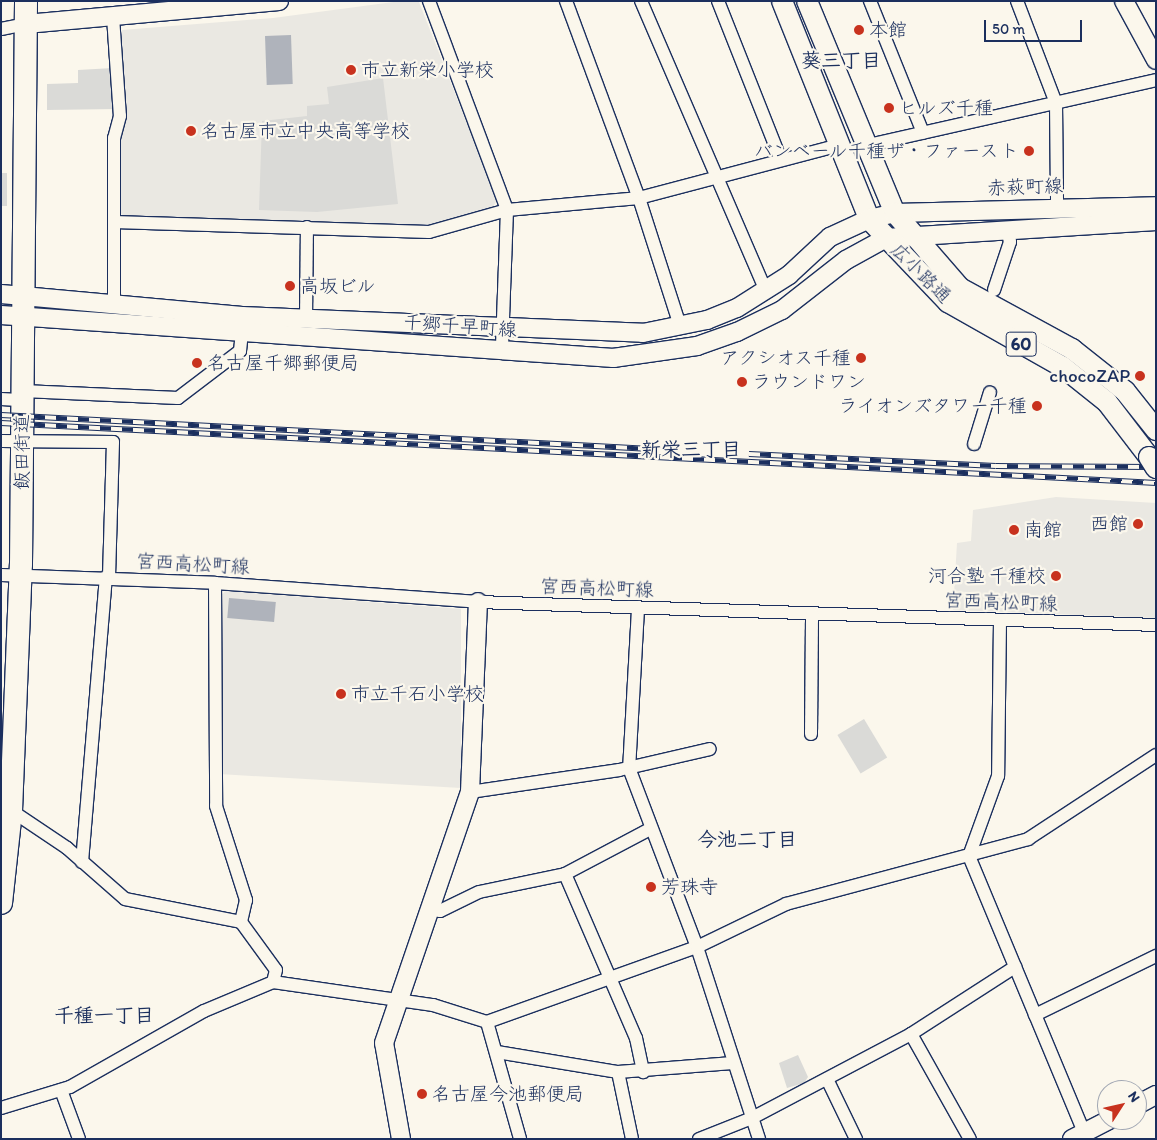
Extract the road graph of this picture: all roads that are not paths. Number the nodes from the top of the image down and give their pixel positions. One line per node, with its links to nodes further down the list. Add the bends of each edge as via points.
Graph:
1 (26, 1): 14 (highway, 飯田街道)
2 (279, 1): 12 (street)
3 (429, 1): 27 (street)
4 (566, 1): 24 (street)
5 (641, 1): 23 (street)
6 (718, 1): 22 (street)
7 (782, 1): 20 (main road, 広小路通 / 60)
8 (808, 1): 21 (main road, 広小路通 / 60)
9 (870, 1): 19 (street)
10 (1017, 1): 18 (street)
11 (1124, 1): 16 (street)
12 (206, 5): 13 (street)
13 (113, 17): 14 (street); 31 (street, via 120,116 114,138)
14 (26, 24): 15 (street); 40 (highway, 飯田街道)
15 (1, 29)
16 (1156, 60)
17 (1156, 80): 18 (street)
18 (1056, 102): 19 (street); 25 (street)
19 (923, 133): 21 (street)
20 (836, 146): 22 (street); 29 (main road, 広小路通 / 60)
21 (864, 146): 28 (main road, 広小路通 / 60)
22 (781, 160): 23 (street)
23 (715, 177): 24 (street); 37 (street)
24 (639, 198): 27 (street); 42 (street)
25 (1058, 206): 26 (street, 赤萩町線); 28 (street, 赤萩町線)
26 (1156, 206)
27 (507, 210): 32 (street, via 429,232); 43 (street)
28 (895, 213): 29 (street, 赤萩町線); 34 (main road, 広小路通 / 60)
29 (869, 219): 35 (main road, 広小路通 / 60); 37 (street, 千郷千早町線, via 830,237)
30 (1156, 221): 33 (street)
31 (114, 222): 32 (street); 39 (street)
32 (307, 227): 41 (street)
33 (1008, 229): 34 (street); 36 (street, via 1010,242)
34 (913, 235): 35 (street); 48 (main road, 広小路通 / 60, via 960,288 1072,349 1125,390)
35 (886, 238): 45 (street, 千郷千早町線, via 846,260 782,310 697,346 613,358); 51 (main road, 広小路通 / 60, via 948,302 1063,367 1107,402)
36 (994, 290)
37 (766, 292): 42 (street, 千郷千早町線, via 708,320)
38 (1, 294): 40 (street, 千郷千早町線)
39 (114, 302): 40 (street, 千郷千早町線); 41 (street, 千郷千早町線)
40 (16, 310): 44 (street, 千郷千早町線); 47 (highway, 飯田街道)
41 (306, 318): 43 (street, 千郷千早町線)
42 (680, 326): 43 (street, 千郷千早町線, via 603,334)
43 (503, 328): 45 (street)
44 (242, 332): 45 (street, 千郷千早町線); 47 (street, via 240,351 178,398)
45 (502, 350)
46 (990, 392): 50 (street)
47 (13, 398): 49 (highway, 飯田街道)
48 (1156, 430)
49 (10, 441): 52 (highway, 飯田街道); 53 (street, via 112,442)
50 (974, 444)
51 (1152, 462)
52 (20, 574): 53 (street, 宮西高松町線); 65 (highway, 飯田街道)
53 (108, 577): 54 (street, 宮西高松町線); 68 (street)
54 (215, 583): 55 (street, 宮西高松町線); 72 (street, via 216,806 246,900)
55 (478, 602): 56 (street, 宮西高松町線); 64 (street)
56 (638, 609): 57 (street, 宮西高松町線); 63 (street)
57 (812, 614): 58 (street, 宮西高松町線); 60 (street)
58 (1000, 621): 59 (street, 宮西高松町線); 67 (street, via 998,776)
59 (1156, 626)
60 (811, 734)
61 (710, 750): 63 (street)
62 (1156, 755): 67 (street, via 1028,839)
63 (629, 768): 64 (street); 66 (street)
64 (470, 792): 71 (street)
65 (6, 805): 68 (street); 70 (highway, 飯田街道)
66 (650, 829): 69 (street); 73 (street)
67 (969, 856): 73 (street, via 786,904); 75 (street)
68 (82, 862): 72 (street, via 125,899)
69 (565, 874): 71 (street, via 479,892 440,911); 76 (street)
70 (2, 894)
71 (430, 909): 78 (street)
72 (241, 922): 77 (street, via 276,970)
73 (697, 947): 76 (street); 83 (street)
74 (1156, 956): 79 (street)
75 (1015, 968): 79 (street); 81 (street)
76 (611, 978): 80 (street); 85 (street, via 636,1038)
77 (273, 982): 78 (street); 87 (street, via 204,1011)
78 (396, 1002): 80 (street, via 432,1005); 93 (street, via 384,1043)
79 (1035, 1015): 91 (street)
80 (488, 1022): 82 (street)
81 (911, 1034): 86 (street); 99 (street)
82 (497, 1052): 84 (street); 94 (street)
83 (733, 1063): 85 (street); 89 (street)
84 (618, 1072): 85 (street); 95 (street)
85 (643, 1072)
86 (826, 1080): 89 (street); 98 (street)
87 (61, 1090): 88 (street); 92 (street)
88 (1, 1108)
89 (752, 1118): 96 (street); 97 (street)
90 (1097, 1127): 91 (street)
91 (1081, 1137)
92 (79, 1139)
93 (401, 1139)
94 (520, 1139)
95 (632, 1139)
96 (699, 1139)
97 (759, 1139)
98 (856, 1139)
99 (970, 1139)

